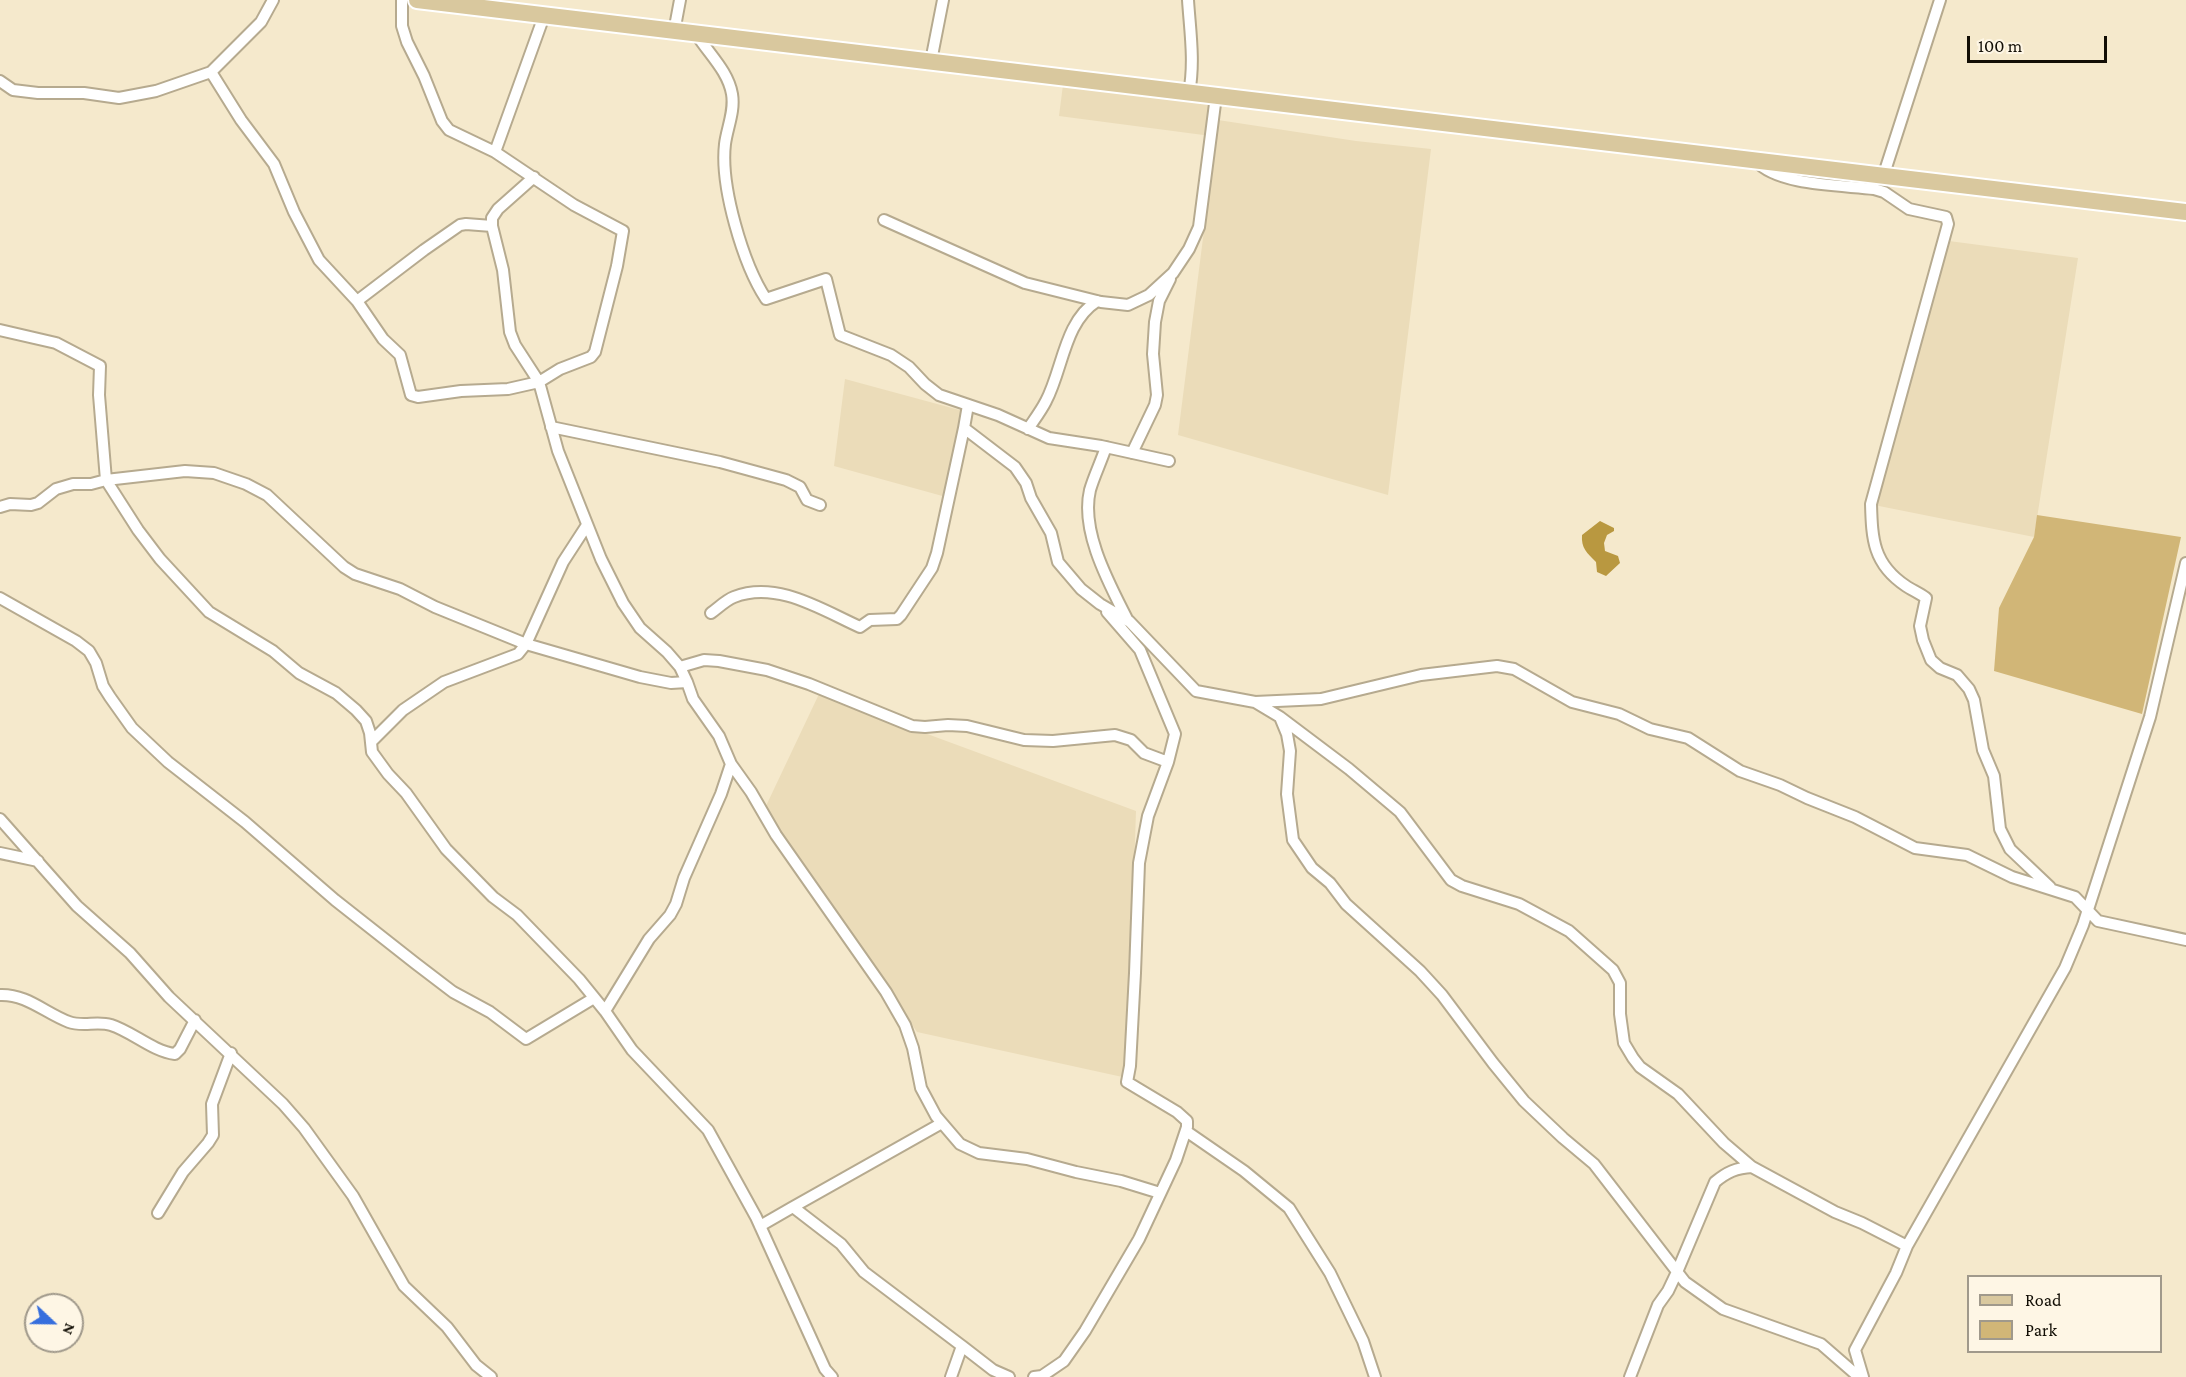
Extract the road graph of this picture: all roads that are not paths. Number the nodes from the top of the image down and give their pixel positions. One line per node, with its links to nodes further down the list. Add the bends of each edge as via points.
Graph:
1 (273, 0): 12 (street, via 261,22)
2 (402, 0): 16 (street, via 402,26 407,42 442,121 449,130)
3 (417, 0): 8 (main road)
4 (680, 0): 9 (street)
5 (943, 0): 11 (street)
6 (1188, 0): 14 (street, via 1192,55)
7 (1940, 0): 19 (street)
8 (544, 16): 9 (main road); 16 (street)
9 (674, 32): 10 (main road)
10 (697, 35): 11 (main road); 28 (street, via 720,66 732,94 724,170 754,281 766,299 826,279 840,335 891,354 939,395)
11 (931, 61): 14 (main road)
12 (211, 72): 13 (street, via 156,91 119,98 13,90); 24 (street, via 274,164 319,260)
13 (0, 81)
14 (1189, 93): 15 (main road)
15 (1215, 96): 17 (main road); 23 (street, via 1199,227)
16 (495, 152): 18 (street)
17 (1756, 161): 19 (main road); 55 (street, via 1764,170 1795,180 1874,189 1909,209 1946,217 1948,224 1871,504 1872,538 1880,561 1904,585 1926,598 1920,626 1923,640 1931,660 1957,675 1974,700 1983,750 1994,776 2000,829 2010,849)
18 (534, 177): 22 (street, via 498,209); 27 (street, via 574,205 623,231 595,352)
19 (1883, 177): 20 (main road)
20 (2186, 212)
21 (884, 220): 25 (street, via 1025,283)
22 (492, 226): 24 (street, via 460,225); 27 (street, via 503,270 510,332)
23 (1173, 273): 25 (street, via 1149,295 1128,305); 33 (street, via 1159,302 1155,322 1155,405)
24 (357, 301): 27 (street, via 374,328 400,355 411,394 418,397 507,389)
25 (1097, 301): 31 (street, via 1082,312 1047,401)
26 (0, 330): 35 (street, via 56,343 100,366)
27 (539, 382): 29 (street)
28 (968, 405): 30 (street); 31 (street)
29 (551, 427): 36 (street, via 720,462 786,480 800,487 807,500); 38 (street)
30 (964, 428): 41 (street, via 1015,467 1051,533 1058,562); 42 (street, via 932,568 897,618 870,620 860,627 791,596 766,593 733,597)
31 (1028, 429): 32 (street, via 1049,438)
32 (1106, 447): 33 (street); 43 (street, via 1090,492 1089,522 1100,565)
33 (1132, 453): 34 (street)
34 (1169, 460)
35 (106, 480): 37 (street, via 64,486 31,505); 44 (street, via 185,471 214,473 246,484 267,495 355,574 400,589); 49 (street, via 160,559 209,612 273,651 299,673 336,693 366,721)
36 (820, 505)
37 (0, 507)
38 (587, 525): 44 (street, via 563,562); 45 (street, via 631,617)
39 (2186, 563): 56 (street, via 2150,717)
40 (0, 598): 59 (street, via 89,651 103,686 132,728 335,900 453,992 490,1012 526,1039)
41 (1100, 604): 43 (street); 50 (street, via 1140,650 1162,698 1175,734)
42 (711, 614)
43 (1129, 621): 47 (street, via 1196,691)
44 (525, 644): 46 (street, via 640,677); 49 (street, via 518,654 444,682 403,710)
45 (680, 667): 46 (street); 50 (street, via 704,660 767,670 912,726 967,726 1024,740 1115,735)
46 (687, 682): 51 (street)
47 (1255, 702): 48 (street); 55 (street, via 1321,699 1421,675 1497,666 1514,669 1572,702 1688,738 1740,771 1855,817 1916,848 1966,855 2012,877)
48 (1280, 717): 65 (street, via 1400,812 1451,880 1519,904 1569,931 1613,970 1620,983 1624,1043 1633,1058 1678,1094); 71 (street, via 1290,751 1289,818 1293,840 1302,856 1346,904 1442,995 1524,1101 1593,1164)
49 (372, 741): 59 (street, via 372,752 446,849 493,897 517,915)
50 (1168, 762): 64 (street, via 1148,816 1139,863 1136,973 1127,1082 1177,1112 1187,1121)
51 (731, 764): 60 (street, via 676,904); 63 (street, via 886,992 905,1025 921,1088)
52 (0, 819): 54 (street)
53 (0, 853): 54 (street)
54 (38, 861): 61 (street, via 78,906)
55 (2051, 888): 56 (street, via 2075,897)
56 (2088, 910): 57 (street, via 2098,921); 70 (street, via 2065,968)
57 (2186, 940)
58 (0, 995): 61 (street, via 26,999 70,1023 113,1026 167,1053 175,1054 180,1049)
59 (594, 998): 60 (street)
60 (604, 1011): 69 (street, via 632,1050 708,1130)
61 (195, 1020): 62 (street)
62 (231, 1053): 68 (street, via 212,1104 213,1135 183,1172); 75 (street, via 304,1128 353,1196 404,1286)
63 (942, 1123): 66 (street, via 960,1144 980,1153 1027,1159); 67 (street)
64 (1186, 1131): 66 (street); 80 (street, via 1289,1208 1330,1274)
65 (1752, 1167): 70 (street); 71 (street, via 1740,1167 1715,1182)
66 (1160, 1193): 79 (street, via 1139,1239 1085,1331 1064,1361)
67 (793, 1207): 69 (street); 72 (street, via 841,1244 864,1272)
68 (158, 1213)
69 (760, 1226): 76 (street, via 825,1370)
70 (1907, 1246): 73 (street)
71 (1677, 1272): 74 (street, via 1723,1309 1821,1344); 81 (street, via 1658,1305)
72 (962, 1346): 77 (street); 78 (street)
73 (1856, 1350): 74 (street); 82 (street)
74 (1834, 1354): 82 (street)
75 (491, 1377)
76 (832, 1377)
77 (951, 1377)
78 (1009, 1377)
79 (1034, 1377)
80 (1376, 1377)
81 (1630, 1377)
82 (1861, 1377)

